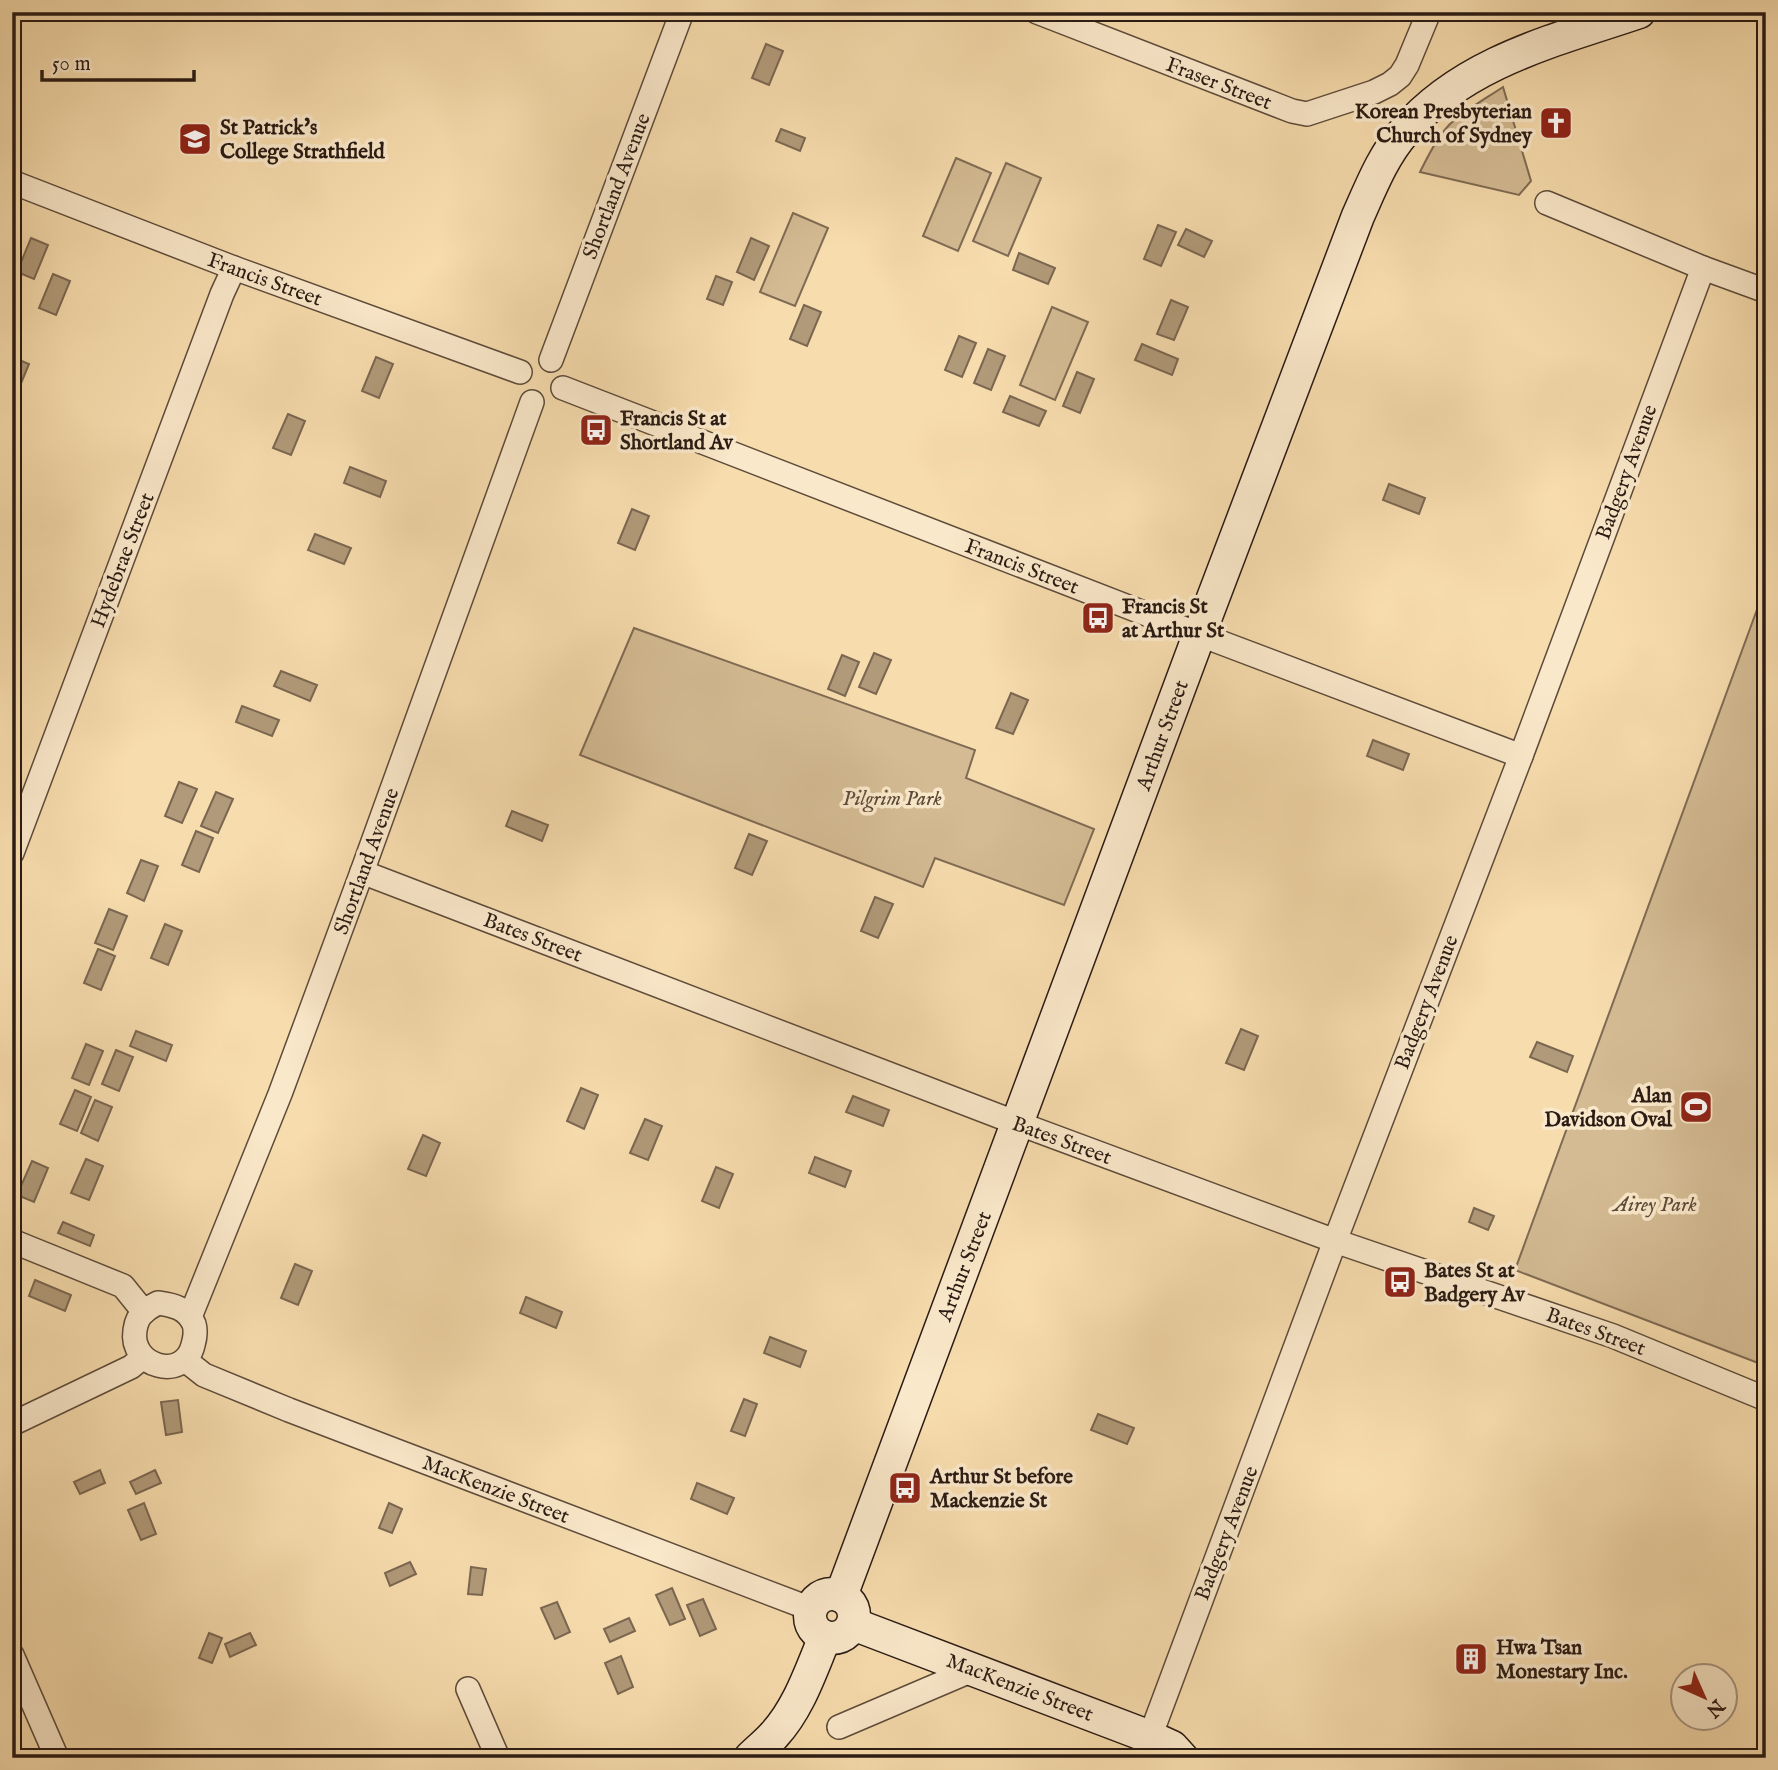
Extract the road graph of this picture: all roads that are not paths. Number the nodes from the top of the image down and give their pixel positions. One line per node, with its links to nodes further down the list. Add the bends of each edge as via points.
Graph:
1 (682, 12): 11 (street, Shortland Avenue)
2 (1037, 12): 5 (street, Fraser Street)
3 (1429, 12): 5 (street, Fraser Street, via 1400,76 1390,84 1307,114)
4 (1639, 12): 15 (main road, Arthur Street, via 1496,63 1446,92 1403,132 1380,167 1358,216)
5 (1059, 16)
6 (12, 182): 8 (street, Francis Street)
7 (1547, 203): 9 (street)
8 (234, 268): 12 (street, Francis Street); 17 (street, Hydebrae Street)
9 (1703, 268): 10 (street); 16 (street, Badgery Avenue)
10 (1766, 291)
11 (551, 360): 12 (street, via 529,361); 13 (street, via 564,375)
12 (520, 372): 14 (street, via 518,386)
13 (563, 388): 14 (street, via 547,403); 15 (street, Francis Street)
14 (532, 402): 18 (street, Shortland Avenue)
15 (1199, 635): 16 (street, Francis Street); 19 (main road, Arthur Street)
16 (1521, 756): 21 (street, Badgery Avenue)
17 (12, 853)
18 (362, 872): 19 (street, Bates Street); 23 (street, Shortland Avenue)
19 (1018, 1123): 21 (street, Bates Street); 29 (main road, Arthur Street)
20 (12, 1241): 22 (street, via 123,1286)
21 (1335, 1241): 26 (street, Bates Street, via 1613,1336); 34 (street, Badgery Avenue)
22 (144, 1312): 23 (street, via 158,1303 177,1306); 24 (street, via 134,1336)
23 (190, 1317): 25 (street, via 194,1340)
24 (143, 1357): 25 (street, via 152,1364 173,1367); 27 (street)
25 (185, 1360): 28 (street, MacKenzie Street, via 204,1375 289,1410)
26 (1766, 1399)
27 (12, 1424)
28 (811, 1609): 29 (main road, via 829,1594)
29 (840, 1619): 31 (main road, MacKenzie Street); 37 (main road, Arthur Street, via 790,1712)
30 (12, 1655): 35 (street)
31 (975, 1669): 33 (street); 34 (main road, MacKenzie Street)
32 (468, 1689): 36 (street)
33 (839, 1727)
34 (1150, 1737): 38 (main road, MacKenzie Street)
35 (57, 1758)
36 (498, 1758)
37 (750, 1758)
38 (1182, 1758)

